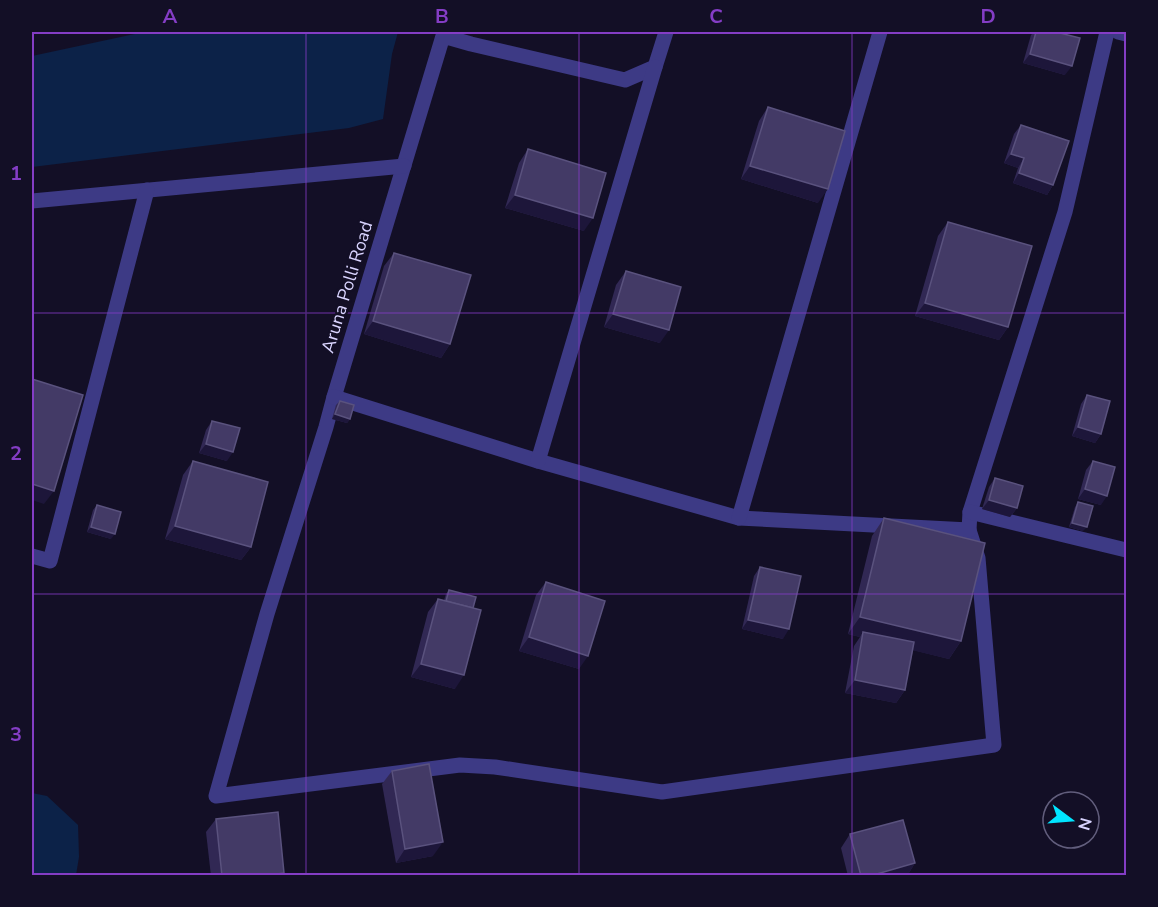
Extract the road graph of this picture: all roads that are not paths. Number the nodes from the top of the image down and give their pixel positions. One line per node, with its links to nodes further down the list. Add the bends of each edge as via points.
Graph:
1 (666, 32): 7 (street)
2 (880, 32): 14 (street)
3 (1107, 32): 13 (street, via 1065,212)
4 (1118, 32): 6 (street)
5 (443, 34): 7 (street, Aruna Polli Road, via 625,80); 8 (street, Aruna Polli Road)
6 (1126, 34)
7 (655, 67): 12 (street)
8 (404, 166): 9 (street); 11 (street, Aruna Polli Road)
9 (147, 190): 10 (street); 17 (street, via 50,561)
10 (32, 201)
11 (334, 397): 12 (street); 15 (street, Aruna Polli Road, via 216,796 460,765 662,792 994,745 978,558)
12 (538, 461): 14 (street)
13 (970, 512): 15 (street); 16 (street)
14 (739, 518): 15 (street)
15 (969, 530)
16 (1126, 550)
17 (32, 556)

